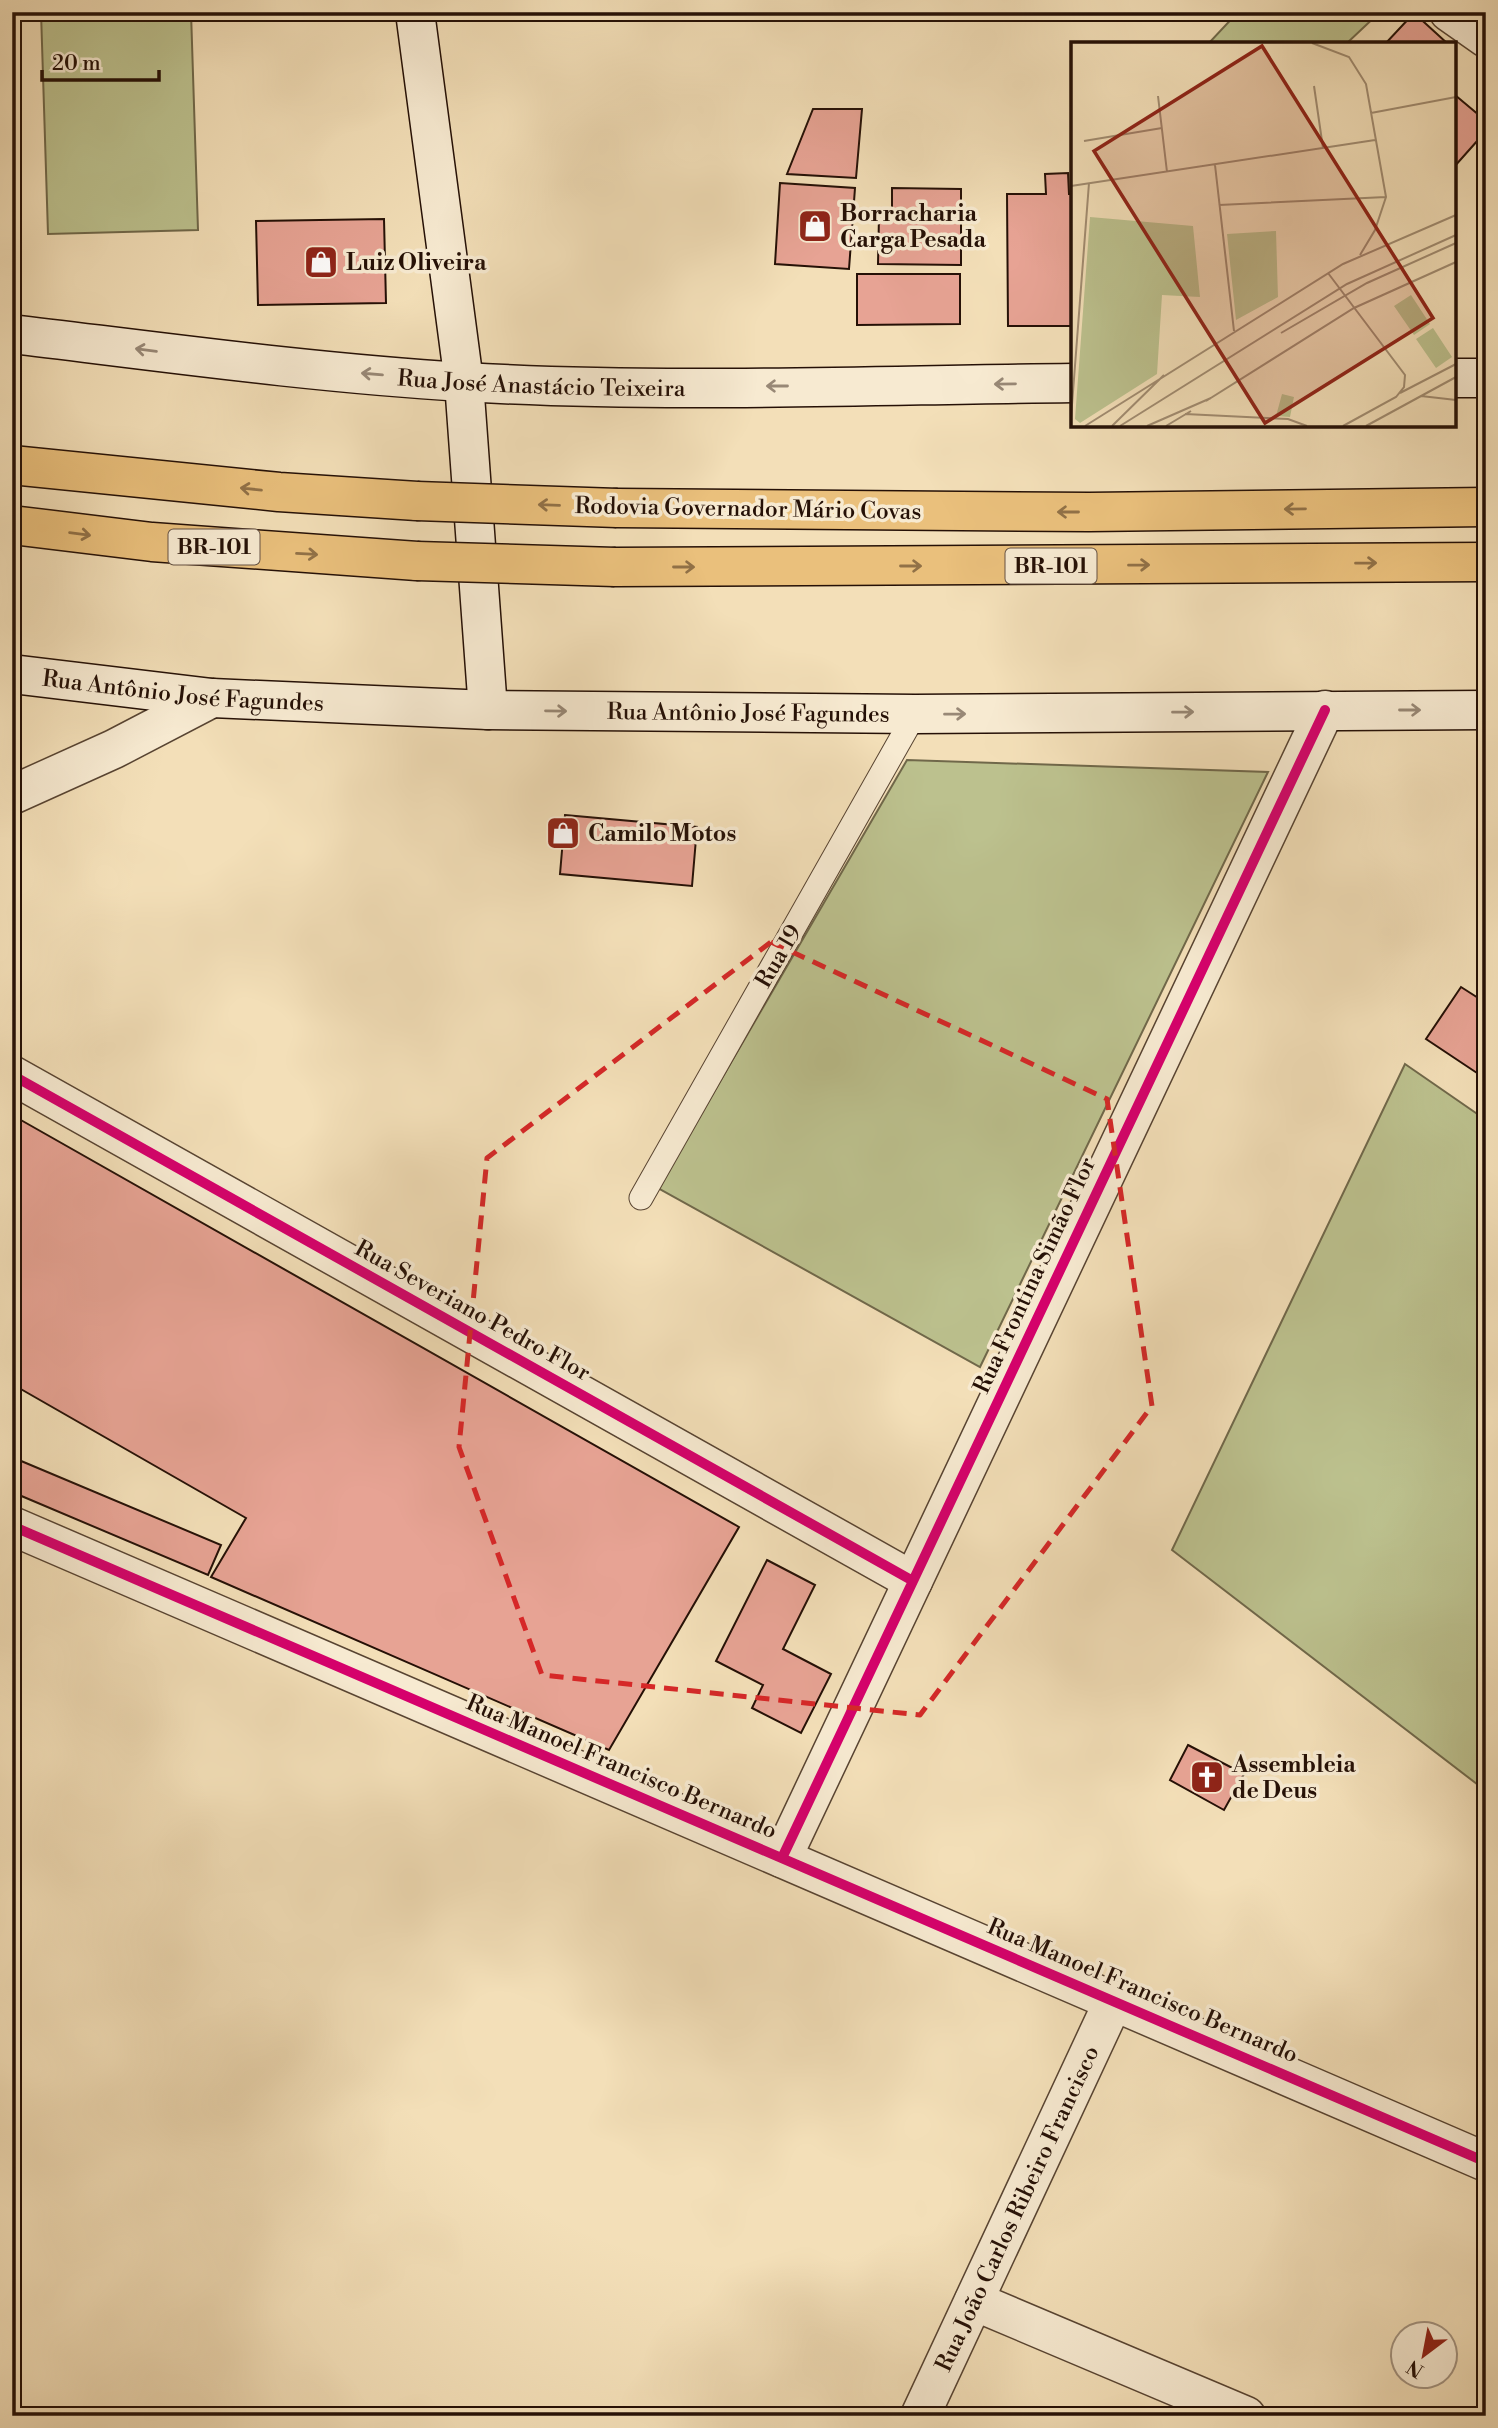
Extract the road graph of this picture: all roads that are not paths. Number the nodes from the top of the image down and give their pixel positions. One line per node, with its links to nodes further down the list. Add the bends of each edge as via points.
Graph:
1 (415, 12): 7 (street)
2 (1449, 12): 3 (street)
3 (1486, 38)
4 (12, 334): 7 (street, Rua José Anastácio Teixeira, one-way to 4)
5 (1456, 378): 6 (street)
6 (1486, 378)
7 (464, 382): 8 (street, Rua José Anastácio Teixeira, one-way to 7, via 680,387); 15 (street)
8 (1071, 383)
9 (12, 465): 10 (highway, Rodovia Governador Mário Covas, one-way to 9, bridge, via 1089,512 617,508 279,492)
10 (1486, 507)
11 (12, 526): 12 (highway, BR-101, one-way to 12, bridge, via 152,542 417,561 615,567)
12 (1486, 562)
13 (12, 674): 14 (street, Rua Antônio José Fagundes)
14 (212, 698): 15 (street, Rua Antônio José Fagundes); 19 (street)
15 (488, 710): 18 (street, Rua Antônio José Fagundes, one-way to 18)
16 (1325, 710): 17 (street, Rua Antônio José Fagundes, one-way to 17); 18 (street, Rua Antônio José Fagundes, one-way to 16); 23 (street, Rua Frontina Simão Flor)
17 (1486, 710)
18 (915, 714): 21 (lane, Rua 19)
19 (12, 795)
20 (12, 1075): 23 (street, Rua Severiano Pedro Flor)
21 (641, 1198)
22 (15, 1534): 24 (street, Rua Manoel Francisco Bernardo)
23 (913, 1581): 24 (street, Rua Frontina Simão Flor)
24 (782, 1858): 25 (street, Rua Manoel Francisco Bernardo)
25 (1114, 2000): 26 (street, Rua Manoel Francisco Bernardo); 27 (street, Rua João Carlos Ribeiro Francisco)
26 (1486, 2162)
27 (974, 2301): 28 (street, Rua João Carlos Ribeiro Francisco); 29 (street)
28 (920, 2416)
29 (1246, 2416)

